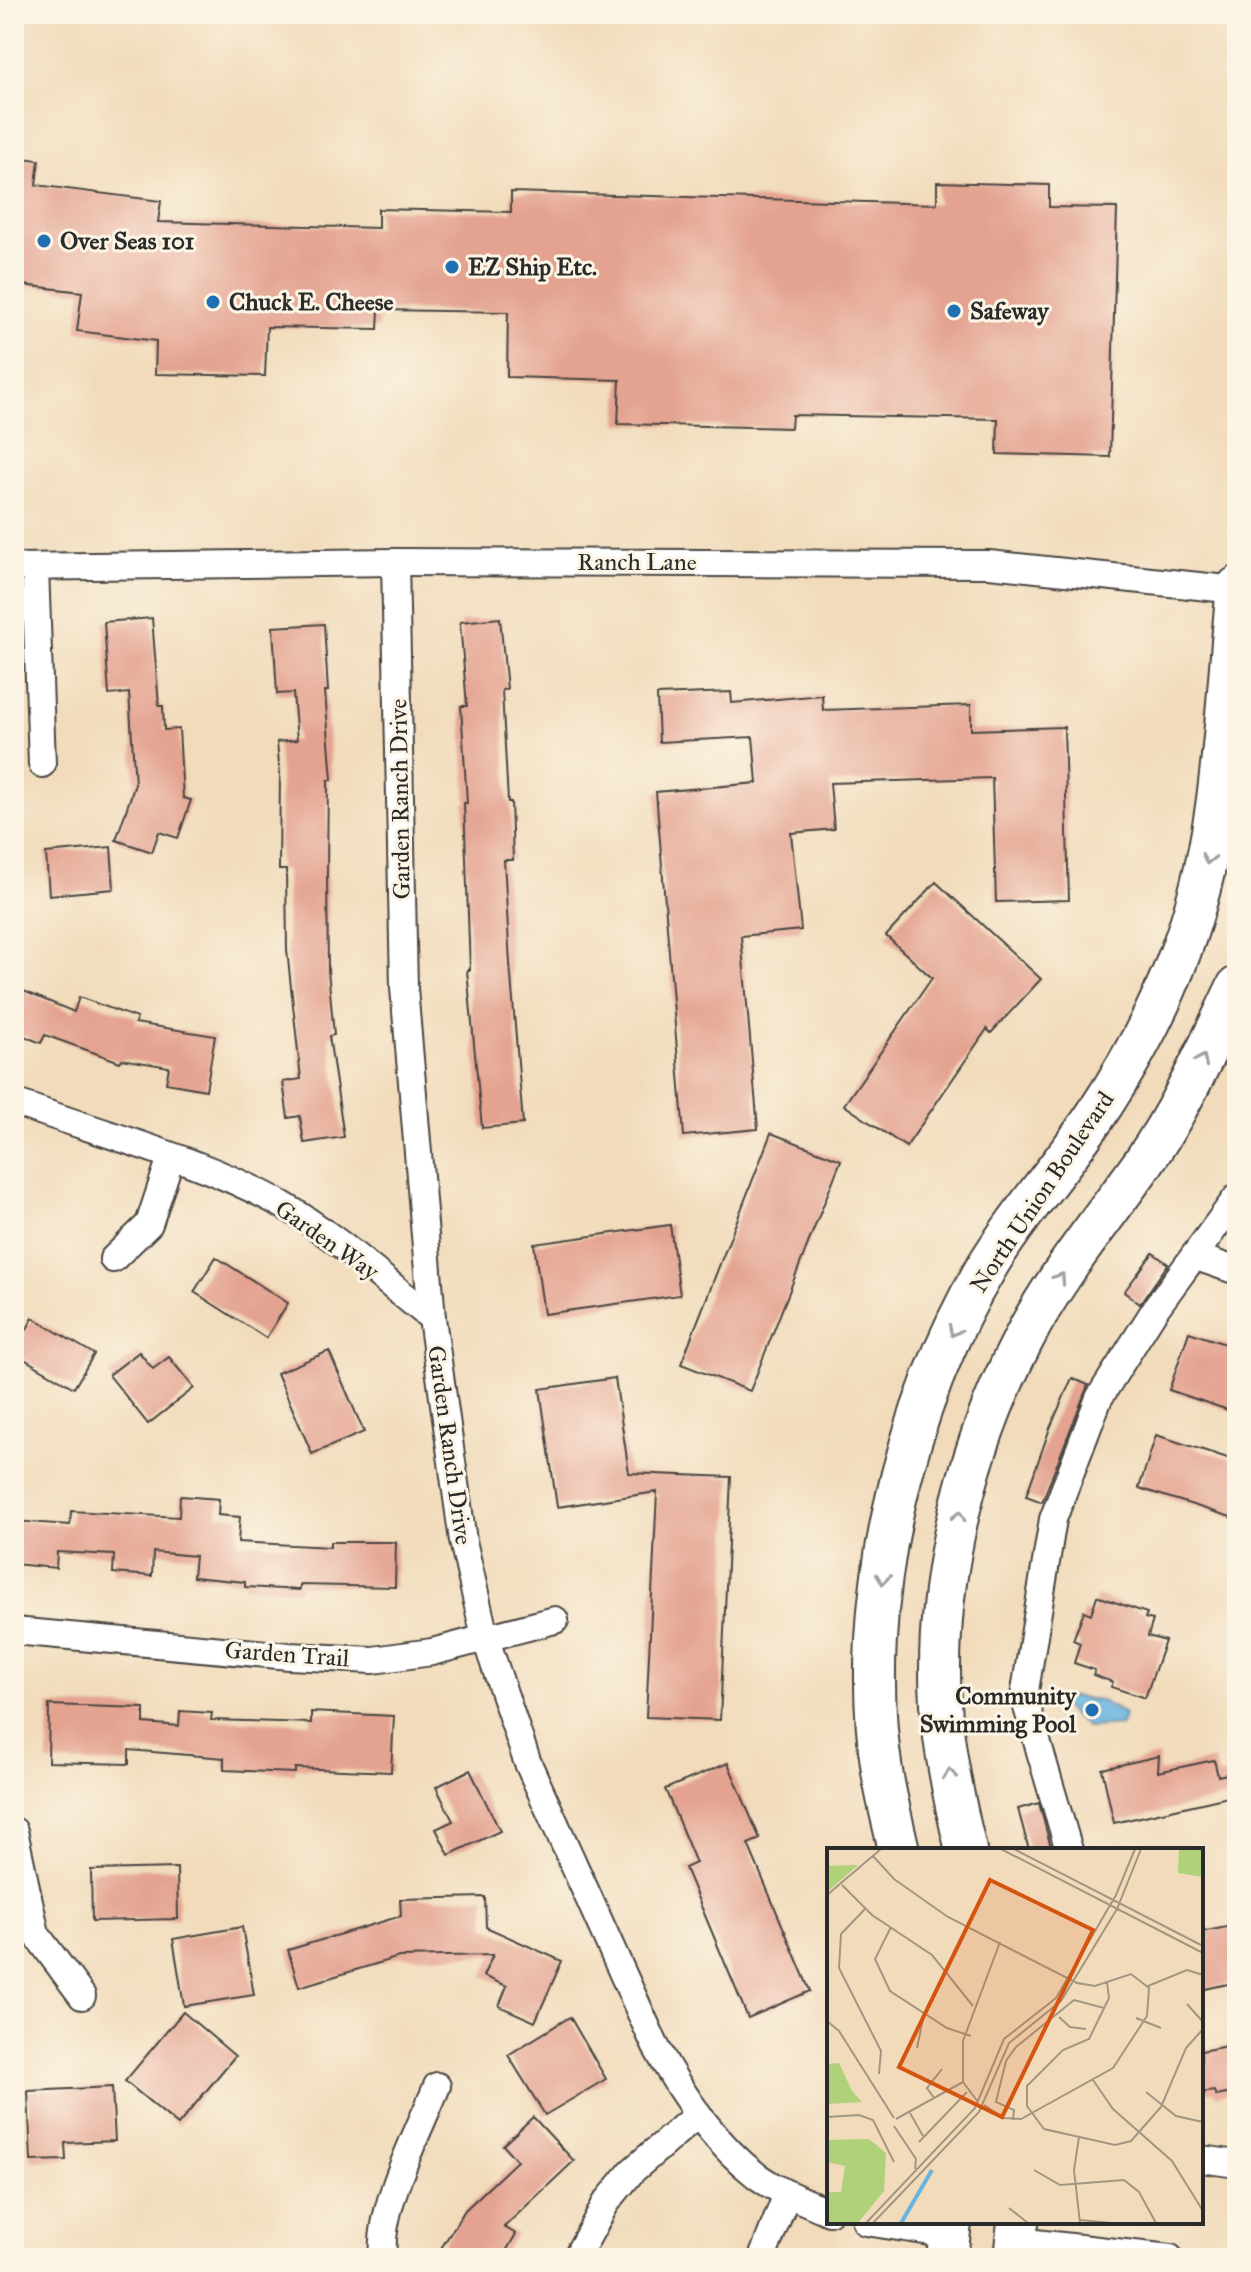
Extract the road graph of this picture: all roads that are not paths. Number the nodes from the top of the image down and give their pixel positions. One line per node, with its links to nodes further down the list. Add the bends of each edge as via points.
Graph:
1 (395, 562): 2 (street, Ranch Lane); 3 (street, Ranch Lane, via 989,564); 12 (street, Garden Ranch Drive, via 404,988)
2 (25, 567): 4 (street, Ranch Lane)
3 (1237, 589): 17 (main road, North Union Boulevard, one-way to 17, via 1215,828 1180,955 1096,1116 989,1263 918,1414 884,1560 876,1642 881,1769)
4 (42, 764)
5 (1237, 987): 18 (main road, one-way to 5, via 944,1734 941,1663 946,1580 960,1509 988,1417 1037,1315 1145,1161)
6 (14, 1102): 7 (street, Garden Way)
7 (171, 1157): 10 (street, via 149,1224); 12 (street, Garden Way, via 280,1204)
8 (1237, 1197): 9 (street)
9 (1194, 1256): 11 (street); 19 (street, via 1099,1398 1053,1519 1024,1697)
10 (113, 1259)
11 (1237, 1271)
12 (432, 1318): 15 (street, Garden Ranch Drive, via 463,1541)
13 (555, 1620): 15 (street, Garden Trail)
14 (14, 1631): 15 (street, Garden Trail, via 373,1660 432,1652)
15 (485, 1637): 22 (street, Garden Ranch Drive, via 527,1761 655,2045)
16 (14, 1831): 20 (street, via 36,1934)
17 (899, 1848)
18 (966, 1848)
19 (1068, 1848)
20 (82, 1996)
21 (437, 2086): 30 (street, via 386,2214)
22 (698, 2114): 25 (street, Garden Ranch Drive, via 730,2152); 31 (street, via 632,2171 606,2203)
23 (1203, 2159): 24 (street)
24 (1237, 2164)
25 (787, 2194): 26 (street, Garden Ranch Drive); 32 (street)
26 (827, 2211)
27 (876, 2224): 28 (street)
28 (950, 2238)
29 (1016, 2240): 33 (street)
30 (383, 2258)
31 (576, 2258)
32 (762, 2258)
33 (1170, 2258)

